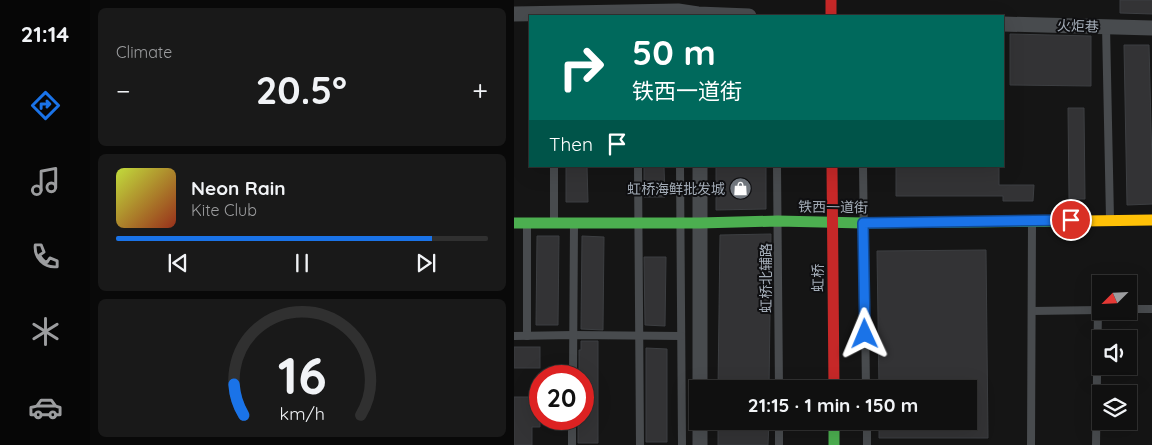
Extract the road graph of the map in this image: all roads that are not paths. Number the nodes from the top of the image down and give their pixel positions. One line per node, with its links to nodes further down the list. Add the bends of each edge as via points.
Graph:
1 (831, 0): 5 (street)
2 (514, 14): 3 (street)
3 (678, 14): 4 (street)
4 (698, 15)
5 (831, 15)
6 (1004, 24): 7 (street, 火炬巷)
7 (1106, 26): 8 (street, 火炬巷); 16 (lane)
8 (1152, 28)
9 (554, 167): 22 (lane)
10 (638, 167): 24 (lane)
11 (680, 167): 25 (lane)
12 (700, 167): 26 (street)
13 (777, 167): 18 (lane, 虹桥北辅路)
14 (832, 167): 41 (street, 虹桥, bridge)
15 (863, 167): 27 (lane)
16 (1110, 220): 17 (street, 铁西一道街); 19 (street, 铁西一道街)
17 (1152, 220)
18 (778, 221): 26 (street, 铁西一道街); 27 (street, 铁西一道街); 40 (lane, 虹桥北辅路)
19 (1032, 221): 27 (street, 铁西一道街); 31 (lane)
20 (514, 223): 21 (street, 铁西一道街)
21 (527, 223): 22 (street, 铁西一道街); 36 (lane)
22 (554, 223): 23 (street, 铁西一道街)
23 (574, 223): 24 (street, 铁西一道街); 33 (lane)
24 (638, 223): 25 (street, 铁西一道街); 34 (lane)
25 (680, 223): 26 (street, 铁西一道街); 37 (lane)
26 (700, 223): 39 (street)
27 (863, 223): 42 (lane)
28 (1137, 309): 29 (lane)
29 (1152, 309)
30 (1092, 310): 31 (lane)
31 (1032, 311): 55 (lane)
32 (1099, 320): 56 (lane)
33 (573, 335): 34 (lane); 36 (lane); 38 (lane)
34 (639, 335): 37 (lane); 49 (lane)
35 (514, 336): 36 (lane)
36 (527, 336)
37 (681, 336): 50 (lane)
38 (573, 365)
39 (700, 380)
40 (779, 380)
41 (834, 380)
42 (866, 380)
43 (572, 430): 48 (lane)
44 (700, 430): 51 (street)
45 (779, 430): 52 (lane)
46 (834, 430): 53 (street)
47 (867, 430): 54 (lane)
48 (572, 445)
49 (640, 445)
50 (682, 445)
51 (700, 445)
52 (779, 445)
53 (834, 445)
54 (867, 445)
55 (1031, 445)
56 (1096, 445)

